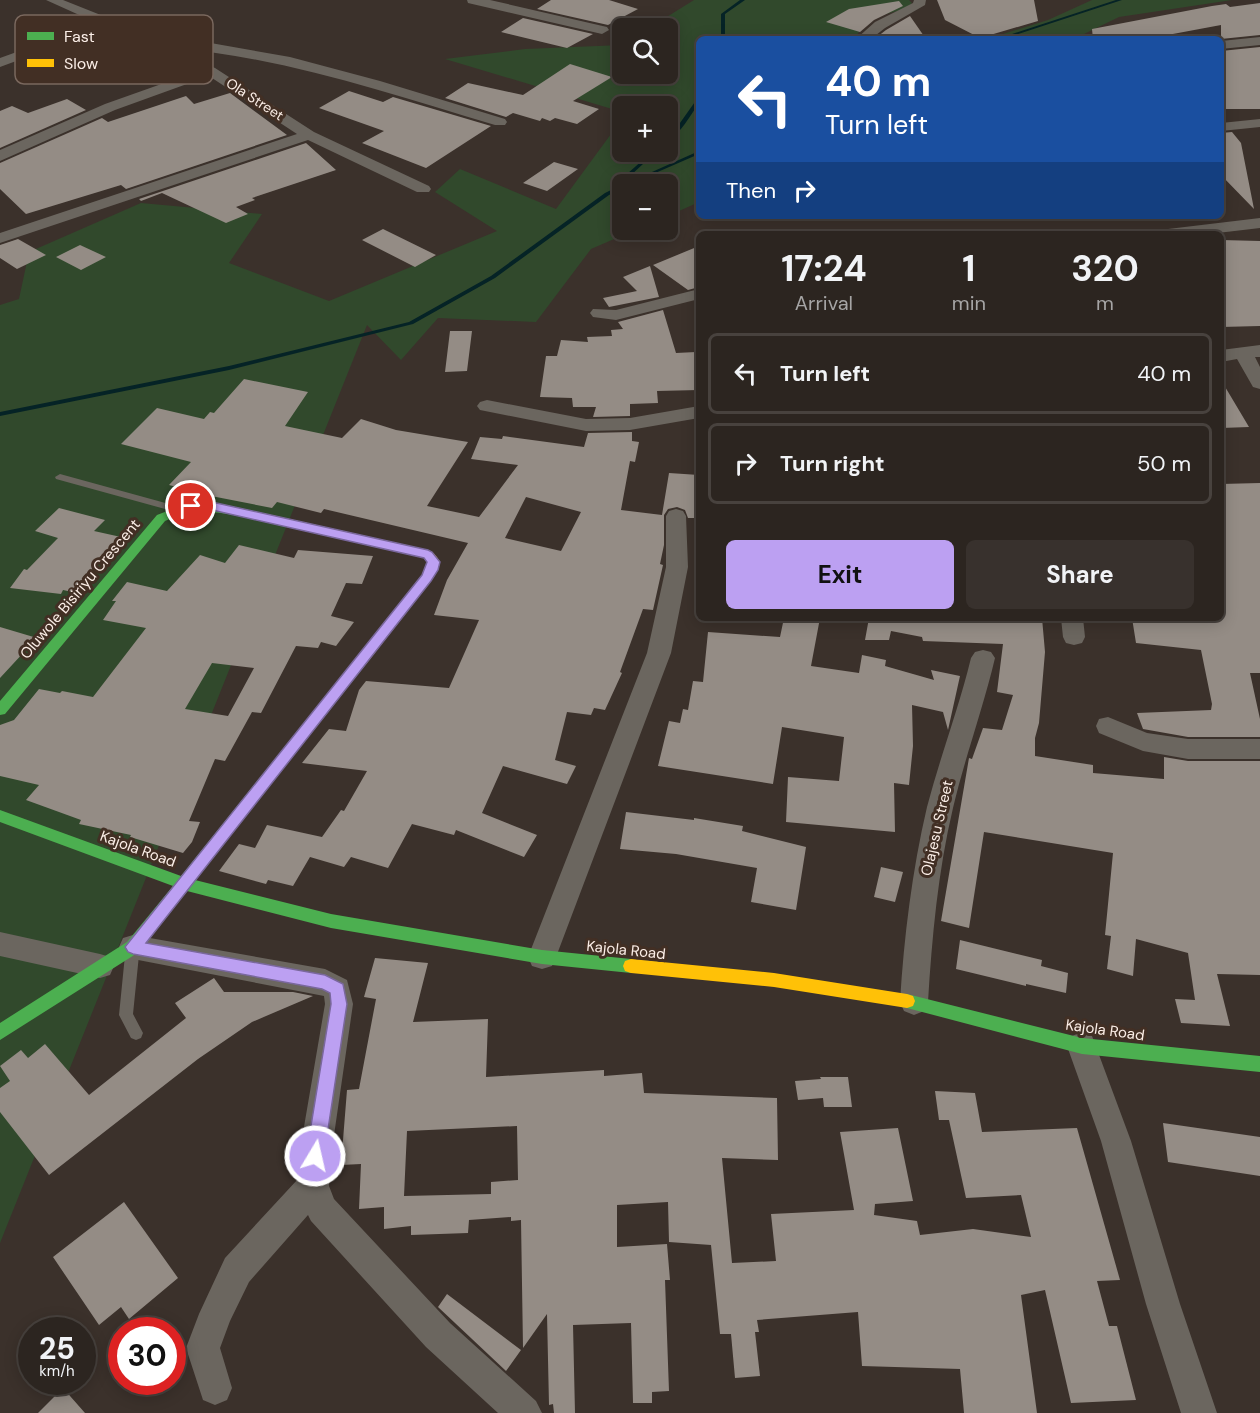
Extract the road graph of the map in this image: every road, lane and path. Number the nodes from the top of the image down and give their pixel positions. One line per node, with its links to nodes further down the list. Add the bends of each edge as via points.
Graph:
1 (52, 0): 4 (street, Ola Street)
2 (473, 0): 5 (street)
3 (920, 0): 6 (street, via 919,5)
4 (90, 15)
5 (602, 30)
6 (867, 36)
7 (1260, 41): 8 (street)
8 (1224, 45)
9 (213, 48): 14 (street, via 302,63)
10 (15, 57): 11 (street)
11 (0, 63)
12 (213, 73): 17 (street, Ola Street)
13 (174, 84): 18 (street, via 110,107)
14 (500, 122)
15 (1260, 123): 16 (street)
16 (1224, 127)
17 (309, 135): 19 (street, Ola Street); 22 (street)
18 (0, 156)
19 (423, 189)
20 (1260, 224): 21 (street)
21 (1196, 231)
22 (0, 238)
23 (696, 295): 24 (street, via 616,315)
24 (599, 313)
25 (1252, 352): 26 (street); 27 (street)
26 (1224, 356)
27 (1260, 383)
28 (488, 406): 29 (street, via 586,425 630,424)
29 (696, 413)
30 (60, 477): 31 (lane)
31 (177, 509): 35 (street, Oluwole Bisiriyu Crescent, via 161,518); 39 (street, via 212,506 428,555 434,562 426,578)
32 (676, 516): 33 (street)
33 (688, 567): 42 (street, via 648,686)
34 (983, 658): 44 (street, Olajesu Street, via 947,781 927,871 918,928)
35 (0, 710)
36 (1108, 726): 37 (street, via 1143,742 1188,749)
37 (1260, 749)
38 (0, 816): 39 (street, Kajola Road)
39 (184, 884): 41 (street); 42 (street, Kajola Road, via 331,921)
40 (0, 944): 43 (street)
41 (133, 947): 43 (street); 46 (lane, via 126,1015); 49 (street, via 325,982 337,989 339,1004)
42 (542, 957): 44 (street, Kajola Road, via 774,980)
43 (100, 966): 45 (street)
44 (914, 1002): 47 (street, Kajola Road)
45 (0, 1032)
46 (136, 1033)
47 (1082, 1046): 48 (street, Kajola Road); 52 (street, via 1116,1141)
48 (1260, 1064)
49 (313, 1186): 50 (street, via 237,1270 203,1348); 51 (street, via 322,1210 438,1335)
50 (215, 1388)
51 (524, 1413)
52 (1198, 1413)

